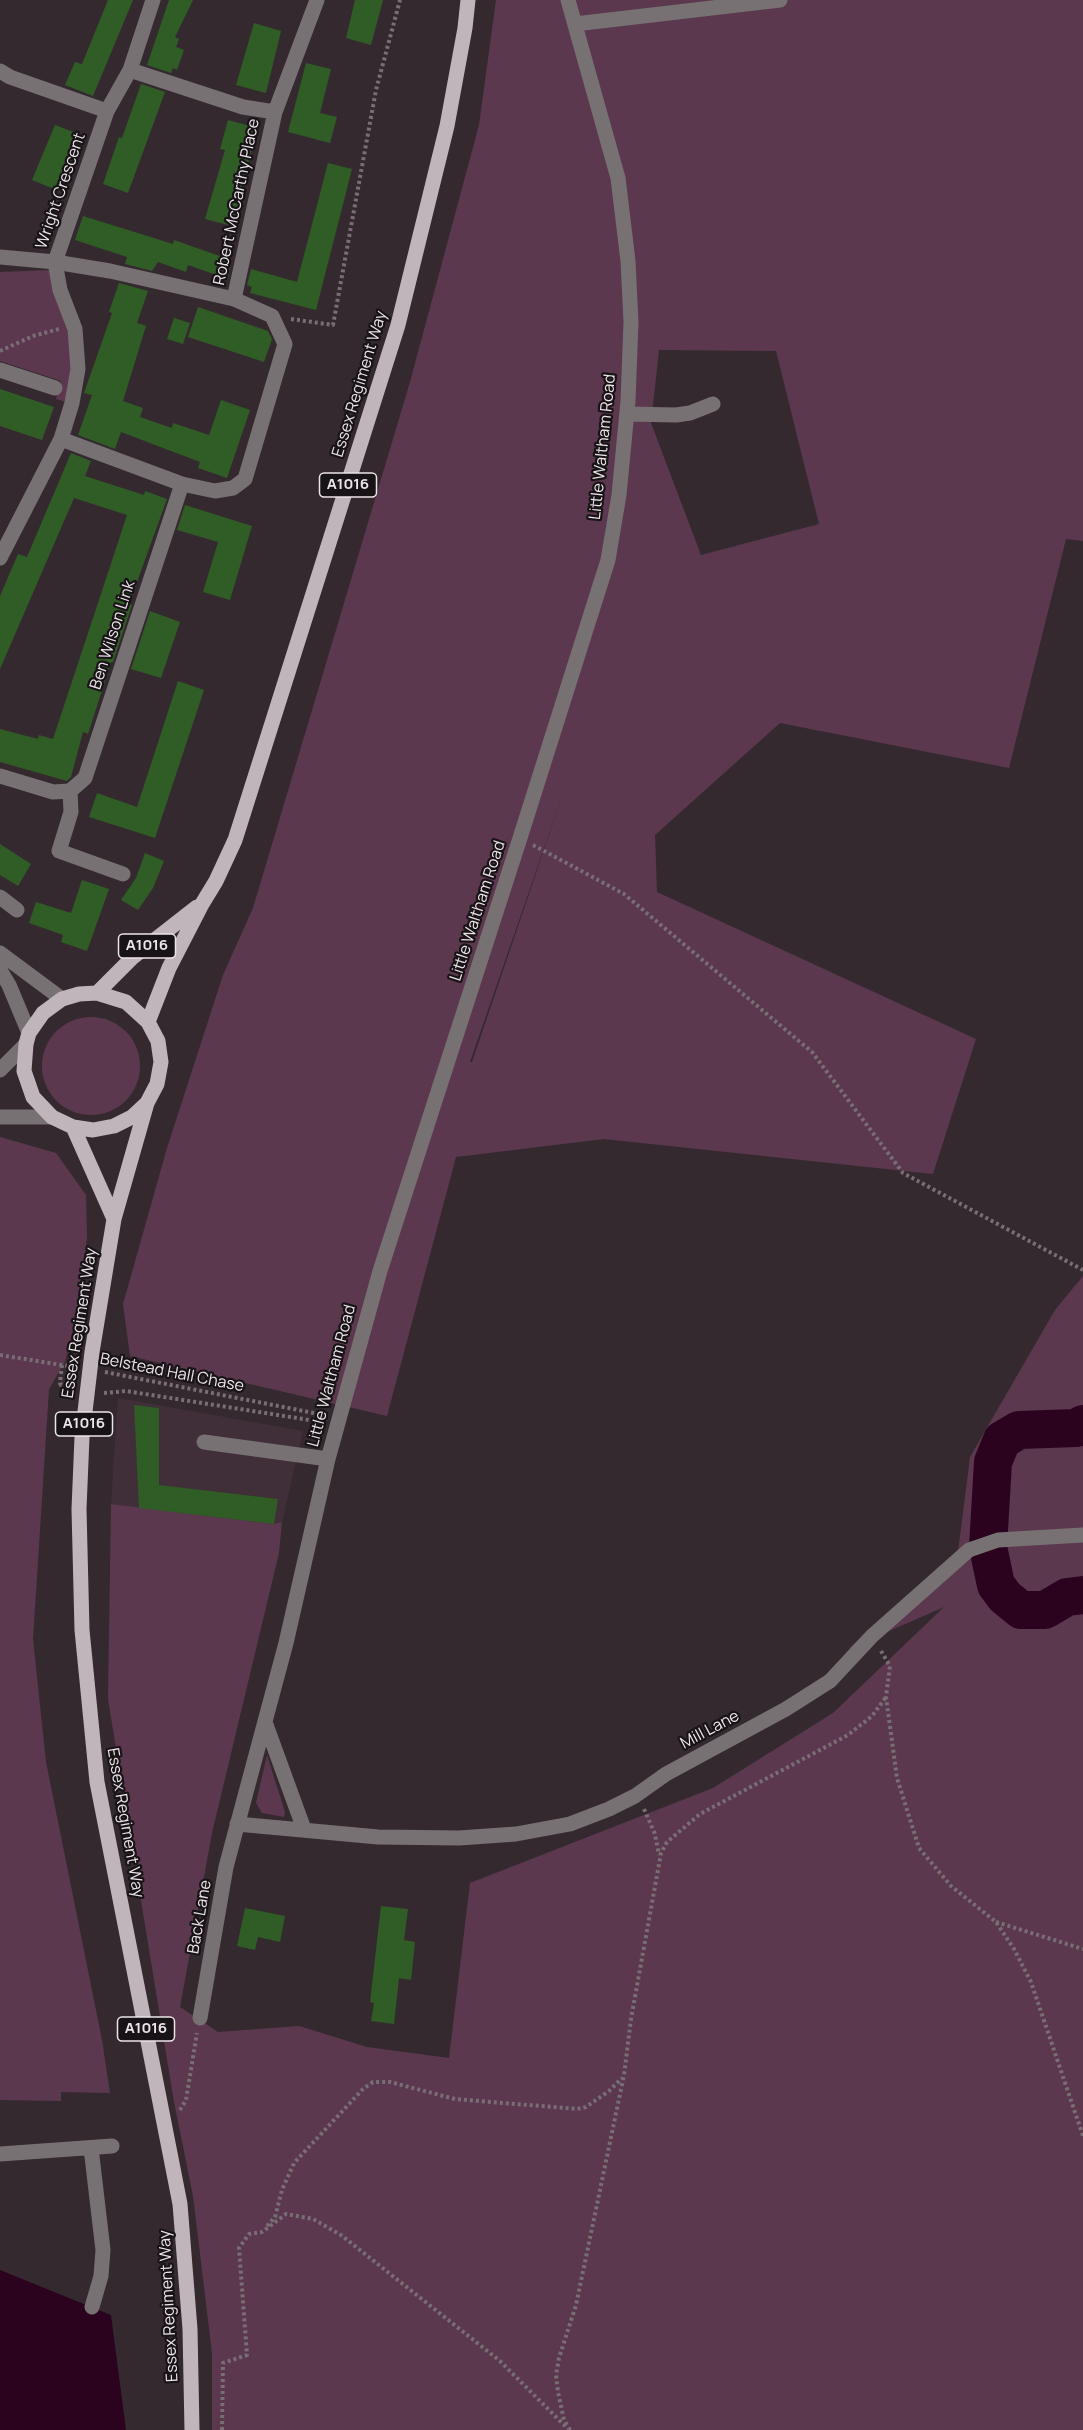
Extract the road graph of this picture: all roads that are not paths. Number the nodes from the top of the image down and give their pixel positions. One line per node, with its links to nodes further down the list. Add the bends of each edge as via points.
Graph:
1 (153, 0): 7 (street, Wright Crescent)
2 (317, 0): 10 (street, Robert McCarthy Place)
3 (468, 0): 25 (main road, Essex Regiment Way / A1016, via 447,126 398,325 238,830 216,881)
4 (568, 0): 6 (street, Little Waltham Road)
5 (780, 0): 6 (street)
6 (575, 24): 17 (street, Little Waltham Road, via 618,178 631,322)
7 (130, 70): 9 (street, Wright Crescent); 10 (street, Robert McCarthy Place, via 243,107)
8 (0, 71): 9 (street)
9 (107, 111): 12 (street, Wright Crescent)
10 (275, 112): 13 (street, Robert McCarthy Place)
11 (0, 257): 12 (street, Robert McCarthy Place)
12 (55, 262): 13 (street, Robert McCarthy Place); 18 (street, Wright Crescent, via 60,290 74,325 78,369)
13 (234, 299): 19 (street, Robert McCarthy Place, via 272,315 285,344 244,479 233,488 215,491)
14 (0, 370): 15 (street)
15 (55, 388)
16 (713, 404): 17 (street, via 676,415)
17 (627, 414): 40 (street, Little Waltham Road, via 608,560 380,1271)
18 (61, 440): 19 (street); 20 (street, Wright Crescent)
19 (182, 484): 22 (street, Ben Wilson Link, via 85,778)
20 (0, 558)
21 (0, 776): 22 (street, via 53,792)
22 (70, 792): 23 (street, via 71,812 59,851)
23 (123, 874)
24 (0, 897): 26 (street)
25 (201, 903): 29 (main road, Essex Regiment Way / A1016, via 133,957); 31 (main road, Essex Regiment Way / A1016)
26 (17, 910)
27 (0, 953): 30 (street)
28 (0, 970): 32 (street)
29 (97, 993): 30 (main road, Essex Regiment Way / A1016); 31 (main road, Essex Regiment Way / A1016, via 126,1002)
30 (62, 999): 32 (main road, Essex Regiment Way / A1016, via 43,1013)
31 (148, 1022): 34 (main road, Essex Regiment Way / A1016, via 158,1041 160,1062 157,1084)
32 (27, 1039): 33 (street); 36 (main road, via 24,1071 33,1097)
33 (0, 1070)
34 (147, 1103): 37 (main road, via 114,1126 93,1130); 38 (main road, Essex Regiment Way / A1016)
35 (0, 1117): 36 (street)
36 (52, 1117): 37 (main road)
37 (73, 1127): 38 (main road)
38 (114, 1220): 50 (main road, Essex Regiment Way / A1016, via 82,1437 82,1630 97,1782 180,2204 190,2329)
39 (204, 1442): 40 (street)
40 (328, 1458): 42 (street, Little Waltham Road)
41 (1083, 1534): 44 (street, Mill Lane, via 998,1540 969,1550 872,1636 830,1681 666,1774 635,1796 570,1824 516,1834 459,1838 378,1837)
42 (265, 1722): 43 (street, Little Waltham Road); 44 (street)
43 (237, 1824): 44 (street, Mill Lane); 45 (street, Back Lane)
44 (303, 1829)
45 (200, 2018)
46 (112, 2145): 47 (street)
47 (91, 2148): 48 (street); 49 (street, via 103,2250)
48 (0, 2154)
49 (92, 2307)
50 (192, 2430)

